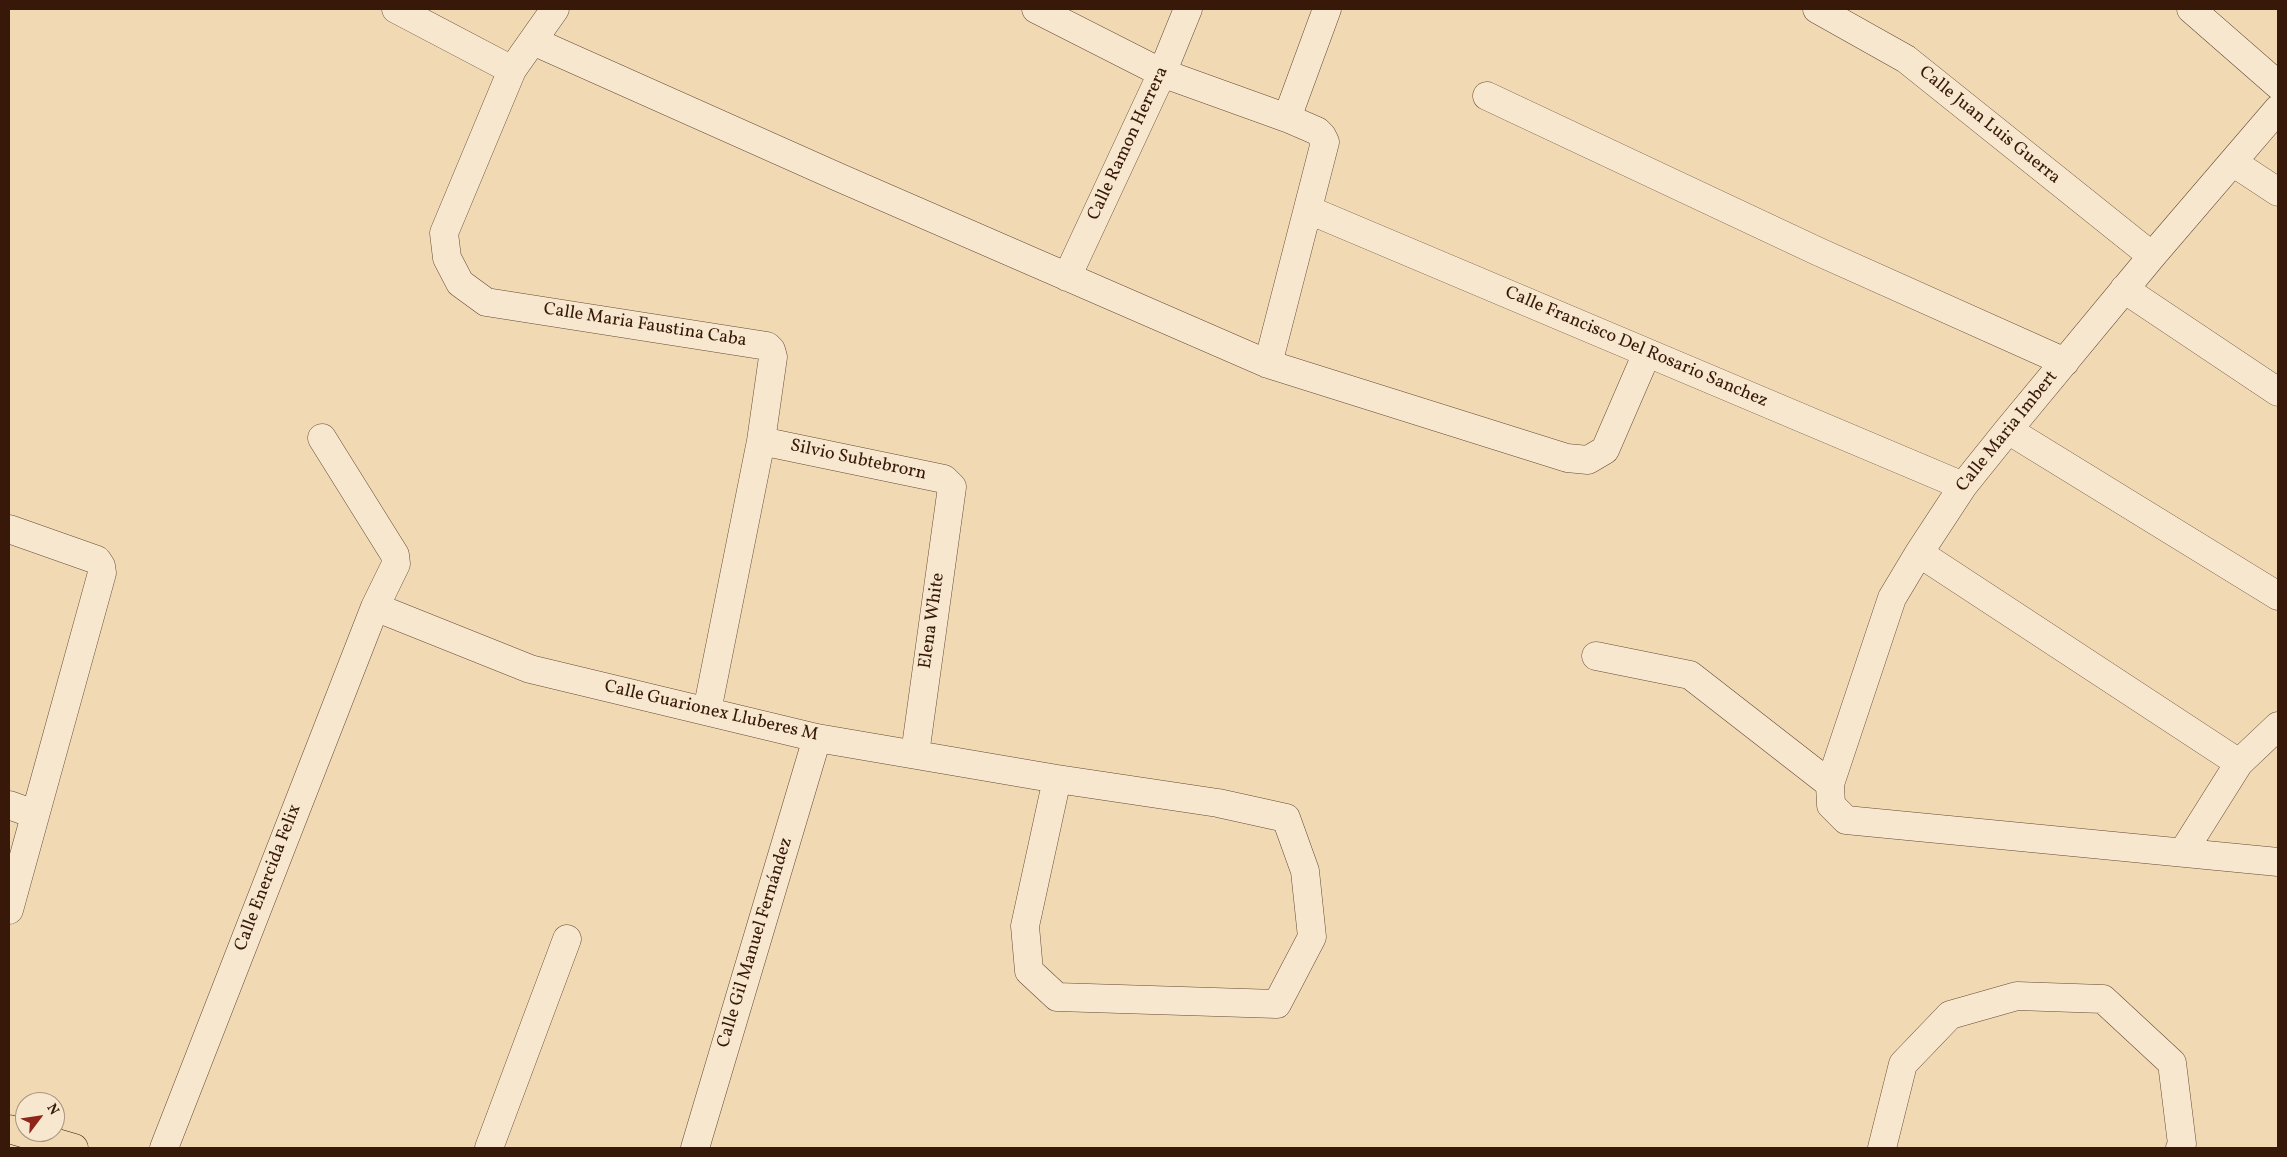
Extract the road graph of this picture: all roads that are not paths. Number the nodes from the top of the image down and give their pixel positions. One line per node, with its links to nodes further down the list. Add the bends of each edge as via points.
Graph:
1 (396, 9): 9 (street)
2 (555, 9): 8 (street, Calle Maria Faustina Caba)
3 (1036, 9): 10 (street)
4 (1188, 9): 10 (street, Calle Ramon Herrera)
5 (1327, 9): 14 (street)
6 (1817, 9): 18 (street, Calle Juan Luis Guerra, via 1906,59)
7 (2191, 9): 11 (street)
8 (533, 41): 9 (street, Calle Maria Faustina Caba); 19 (street)
9 (512, 70): 27 (street, Calle Maria Faustina Caba, via 444,233 447,258 460,283 486,302 767,346 773,357)
10 (1162, 74): 14 (street); 19 (street, Calle Ramon Herrera)
11 (2278, 85)
12 (1487, 96): 22 (street, via 1808,247)
13 (2278, 110): 15 (street, Calle Maria Imbert)
14 (1287, 118): 17 (street, via 1317,131 1325,142)
15 (2234, 163): 16 (street); 18 (street, Calle Maria Imbert)
16 (2278, 192)
17 (1309, 210): 21 (street, Calle Francisco Del Rosario Sanchez); 23 (street)
18 (2152, 256): 20 (street, Calle Maria Imbert)
19 (1067, 277): 23 (street)
20 (2124, 290): 22 (street, Calle Maria Imbert); 24 (street)
21 (1647, 353): 23 (street, via 1605,450 1588,460 1567,458); 28 (street, Calle Francisco Del Rosario Sanchez)
22 (2065, 362): 25 (street, Calle Maria Imbert)
23 (1268, 364)
24 (2278, 392)
25 (2008, 430): 28 (street, Calle Maria Imbert); 32 (street)
26 (322, 438): 33 (street, Calle Enercida Felix, via 395,555 394,572)
27 (761, 441): 29 (street, Silvio Subtebrorn, via 944,479); 35 (street, Calle Maria Faustina Caba)
28 (1964, 486): 31 (street, Calle Maria Imbert)
29 (952, 487): 38 (street, Elena White)
30 (9, 530): 43 (street, via 97,560 102,566)
31 (1919, 553): 39 (street); 41 (street, Calle Maria Imbert, via 1892,598)
32 (2278, 596)
33 (375, 608): 35 (street, Calle Guarionex Lluberes M, via 530,669); 50 (street, Calle Enercida Felix)
34 (1596, 656): 41 (street, via 1690,675)
35 (707, 712): 37 (street, Calle Guarionex Lluberes M)
36 (2278, 726): 39 (street)
37 (817, 738): 38 (street, Calle Guarionex Lluberes M); 52 (street, Calle Gil Manuel Fernández)
38 (915, 754): 40 (street, Calle Guarionex Lluberes M)
39 (2239, 763): 44 (street)
40 (1057, 779): 40 (street, Calle Guarionex Lluberes M, via 1026,926 1029,971 1057,997 1277,1004 1312,937 1305,871 1286,818 1218,803)
41 (1830, 795): 44 (street, via 1846,820)
42 (9, 805): 43 (street)
43 (34, 814): 46 (street)
44 (2182, 852): 45 (street)
45 (2278, 862)
46 (9, 910)
47 (567, 939): 51 (street)
48 (9, 1129): 49 (main road)
49 (74, 1148)
50 (164, 1148)
51 (489, 1148)
52 (694, 1148)
53 (1882, 1148): 54 (street, via 1903,1064 1950,1015 2017,996 2103,999 2172,1063)
54 (2180, 1148)

